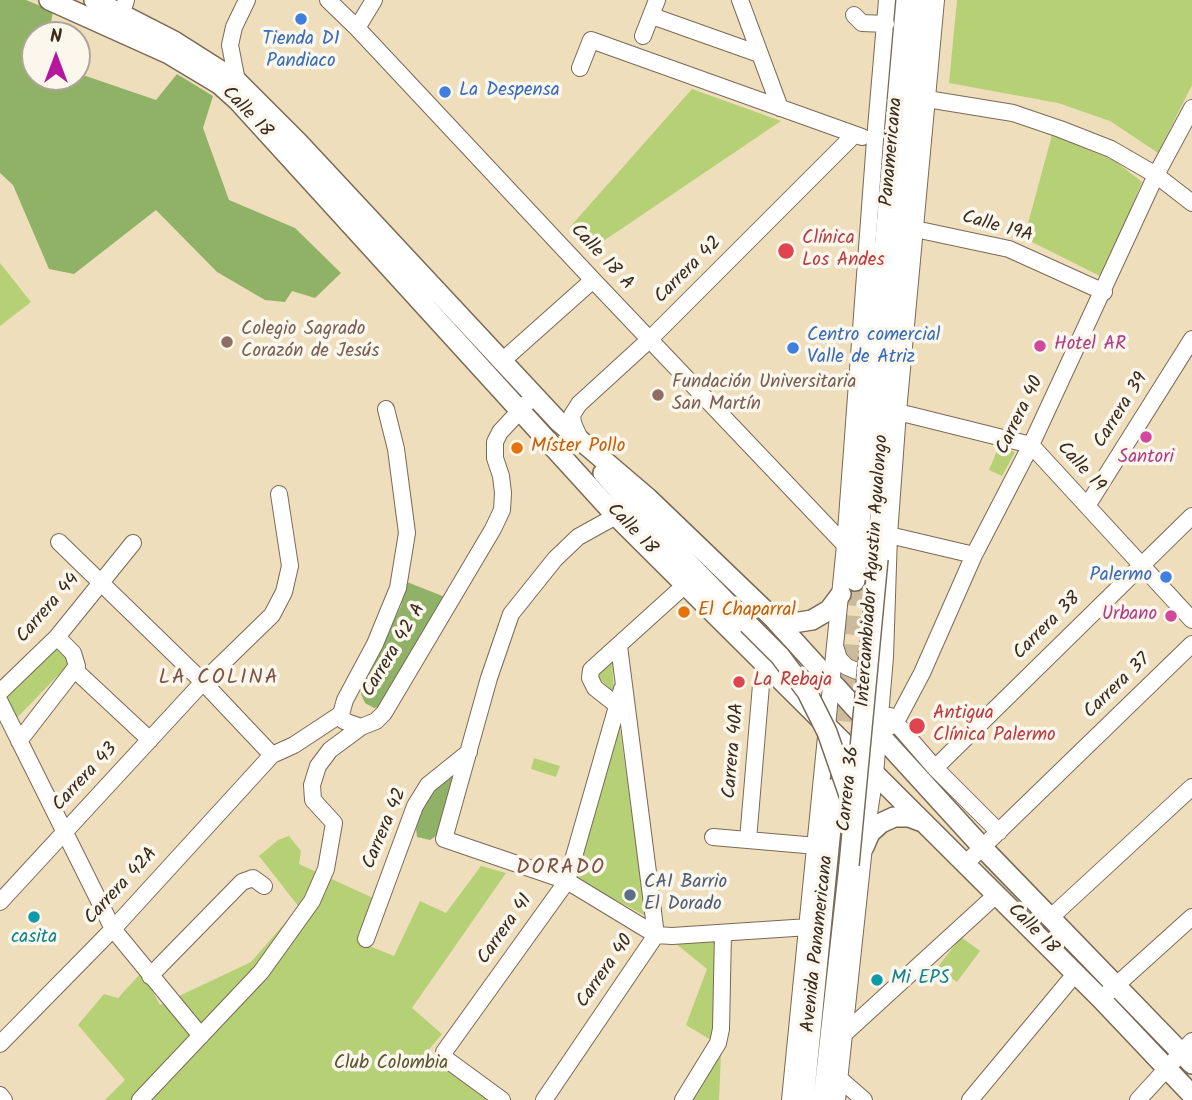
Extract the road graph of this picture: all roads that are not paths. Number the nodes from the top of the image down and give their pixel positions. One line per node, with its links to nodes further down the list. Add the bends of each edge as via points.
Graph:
1 (49, 0): 35 (main road, Calle 18, via 169,54 219,84)
2 (94, 0): 11 (main road, Calle 18)
3 (247, 0): 19 (street, via 230,45)
4 (328, 0): 15 (street, Calle 18 A)
5 (374, 0): 15 (street)
6 (740, 0): 17 (street)
7 (887, 0): 14 (street)
8 (905, 0): 38 (main road, Panamericana)
9 (923, 0): 82 (main road, Intercambiador Agustin Agualongo, bridge)
10 (936, 0): 20 (street, Carrera 36)
11 (124, 7): 19 (main road, Calle 18)
12 (654, 8): 16 (street); 17 (street)
13 (854, 15): 14 (street, via 862,23)
14 (886, 24): 24 (street)
15 (358, 28): 28 (street, Calle 18 A)
16 (643, 36)
17 (759, 54): 22 (street)
18 (580, 68): 22 (street, via 591,40)
19 (237, 81): 32 (main road, Calle 18)
20 (928, 99): 25 (street, via 1013,113 1060,128); 27 (street, Carrera 36)
21 (1192, 107): 25 (street, Carrera 40)
22 (780, 108): 23 (street)
23 (854, 135): 24 (street); 31 (street, Carrera 42)
24 (875, 141): 48 (street)
25 (1157, 175): 26 (street); 29 (street, Carrera 40)
26 (1192, 203)
27 (915, 229): 29 (street, Calle 19A, via 1009,249); 36 (street, Carrera 36)
28 (593, 280): 31 (street, Calle 18 A); 32 (street)
29 (1104, 292): 40 (street, Carrera 40)
30 (1192, 339): 42 (street, Carrera 39)
31 (649, 340): 39 (street, Carrera 42, via 579,404 572,415); 48 (street, Calle 18 A)
32 (501, 362): 33 (main road, Calle 18)
33 (534, 396): 35 (street, Carrera 42 A); 37 (main road, Calle 18)
34 (386, 410): 69 (street, Carrera 42 A, via 407,533 398,588)
35 (519, 410): 43 (main road, Calle 18); 71 (street, Carrera 42 A, via 495,442 503,493 502,510 493,529 384,713)
36 (898, 412): 40 (street, Calle 19); 45 (street, Carrera 36)
37 (559, 422): 39 (main road, Calle 18); 82 (main road, bridge, via 636,510 780,656 807,692 827,733)
38 (868, 429): 53 (main road, Intercambiador Agustin Agualongo)
39 (581, 441): 54 (main road, Calle 18, via 648,498)
40 (1031, 445): 42 (street, Calle 19); 49 (street, Carrera 40)
41 (279, 494): 63 (street, Carrera 43, via 290,566 284,592 272,615)
42 (1087, 506): 50 (street, Calle 19)
43 (616, 516): 52 (main road, Calle 18); 76 (street, via 578,537 511,614)
44 (1192, 516): 50 (street, Carrera 38)
45 (889, 536): 49 (street); 60 (street, Carrera 36)
46 (59, 542): 51 (street)
47 (133, 543): 51 (street, Carrera 44)
48 (845, 545): 53 (street)
49 (974, 555): 70 (street, Carrera 40)
50 (1140, 565): 55 (street, Calle 19); 78 (street, Carrera 38)
51 (100, 583): 56 (street, Carrera 44); 63 (street)
52 (685, 585): 58 (street); 61 (main road, Calle 18)
53 (848, 588): 54 (main road, via 829,610 812,620); 59 (street)
54 (774, 619): 64 (main road, Calle 18)
55 (1192, 620)
56 (57, 637): 62 (street, via 74,653); 65 (street, Carrera 44)
57 (1192, 644): 84 (street, Carrera 37)
58 (619, 646): 68 (street, Carrera 41); 68 (street, via 595,664 590,678 595,688)
59 (836, 649): 60 (street, via 839,659 857,671 878,666); 64 (street)
60 (884, 657): 66 (street, Carrera 36)
61 (766, 666): 72 (main road, Calle 18); 87 (street, Carrera 40A)
62 (75, 670): 74 (street); 75 (street)
63 (203, 682): 74 (street, Carrera 43); 77 (street)
64 (832, 684): 72 (street); 73 (main road, Calle 18)
65 (0, 692)
66 (880, 700): 70 (street); 73 (street, Carrera 36)
67 (0, 702): 75 (street)
68 (622, 710): 93 (street, Carrera 41); 102 (street, Carrera 40)
69 (341, 714): 71 (street); 77 (street)
70 (895, 724): 73 (street); 78 (street)
71 (361, 727): 109 (street, Carrera 42 A, via 330,750 312,785 313,800 334,824 326,869 312,901 261,972)
72 (829, 728): 79 (main road, Calle 18); 88 (street)
73 (877, 733): 79 (street, Carrera 36); 90 (main road, Calle 18)
74 (150, 740): 85 (street, Carrera 43)
75 (19, 741): 85 (street)
76 (469, 752): 93 (street, via 444,839); 103 (street, Carrera 42, via 428,785 415,807)
77 (272, 755): 100 (street, Carrera 42A)
78 (935, 768): 84 (street)
79 (875, 774): 83 (main road, Calle 18); 89 (street, Carrera 36)
80 (1192, 787): 98 (street)
81 (835, 788): 122 (main road, Avenida Panamericana)
82 (854, 813): 92 (main road, Intercambiador Agustin Agualongo, bridge)
83 (923, 822): 89 (main road, via 894,817 870,833); 91 (main road, Calle 18)
84 (999, 832): 90 (street, Carrera 37)
85 (64, 833): 96 (street, Carrera 43); 100 (street)
86 (713, 837): 87 (street)
87 (748, 840): 88 (street)
88 (817, 846): 99 (street)
89 (864, 846): 108 (street, Carrera 36)
90 (982, 847): 91 (street, Carrera 37); 98 (main road, Calle 18)
91 (965, 864): 95 (main road, Calle 18)
92 (849, 865): 123 (main road, Avenida Panamericana)
93 (566, 881): 102 (street); 118 (street, Carrera 41, via 445,1049 446,1059)
94 (264, 886): 105 (street, via 253,878 242,882)
95 (996, 895): 104 (main road, Calle 18); 108 (street)
96 (0, 902)
97 (1192, 917): 106 (street)
98 (1050, 918): 106 (main road, Calle 18)
99 (809, 927): 101 (street); 121 (street)
100 (113, 929): 105 (street); 110 (street, Carrera 42A)
101 (723, 933): 102 (street); 120 (street, via 722,1029)
102 (656, 935): 119 (street, Carrera 40)
103 (366, 939)
104 (1076, 974): 107 (main road, Calle 18); 126 (street)
105 (150, 976): 109 (street)
106 (1116, 985): 107 (street); 111 (main road, Calle 18)
107 (1101, 999): 112 (main road, Calle 18)
108 (844, 1034): 113 (street, Carrera 36)
109 (201, 1036): 117 (street)
110 (0, 1044)
111 (1188, 1053): 112 (street)
112 (1166, 1069): 115 (main road, Calle 18); 127 (street)
113 (839, 1079): 124 (street, Carrera 36); 125 (street)
114 (0, 1095): 116 (street)
115 (1192, 1095)
116 (4, 1100)
117 (140, 1100)
118 (502, 1100)
119 (544, 1100)
120 (683, 1100)
121 (790, 1100)
122 (804, 1100)
123 (822, 1100)
124 (837, 1100)
125 (864, 1100)
126 (970, 1100)
127 (1138, 1100)

